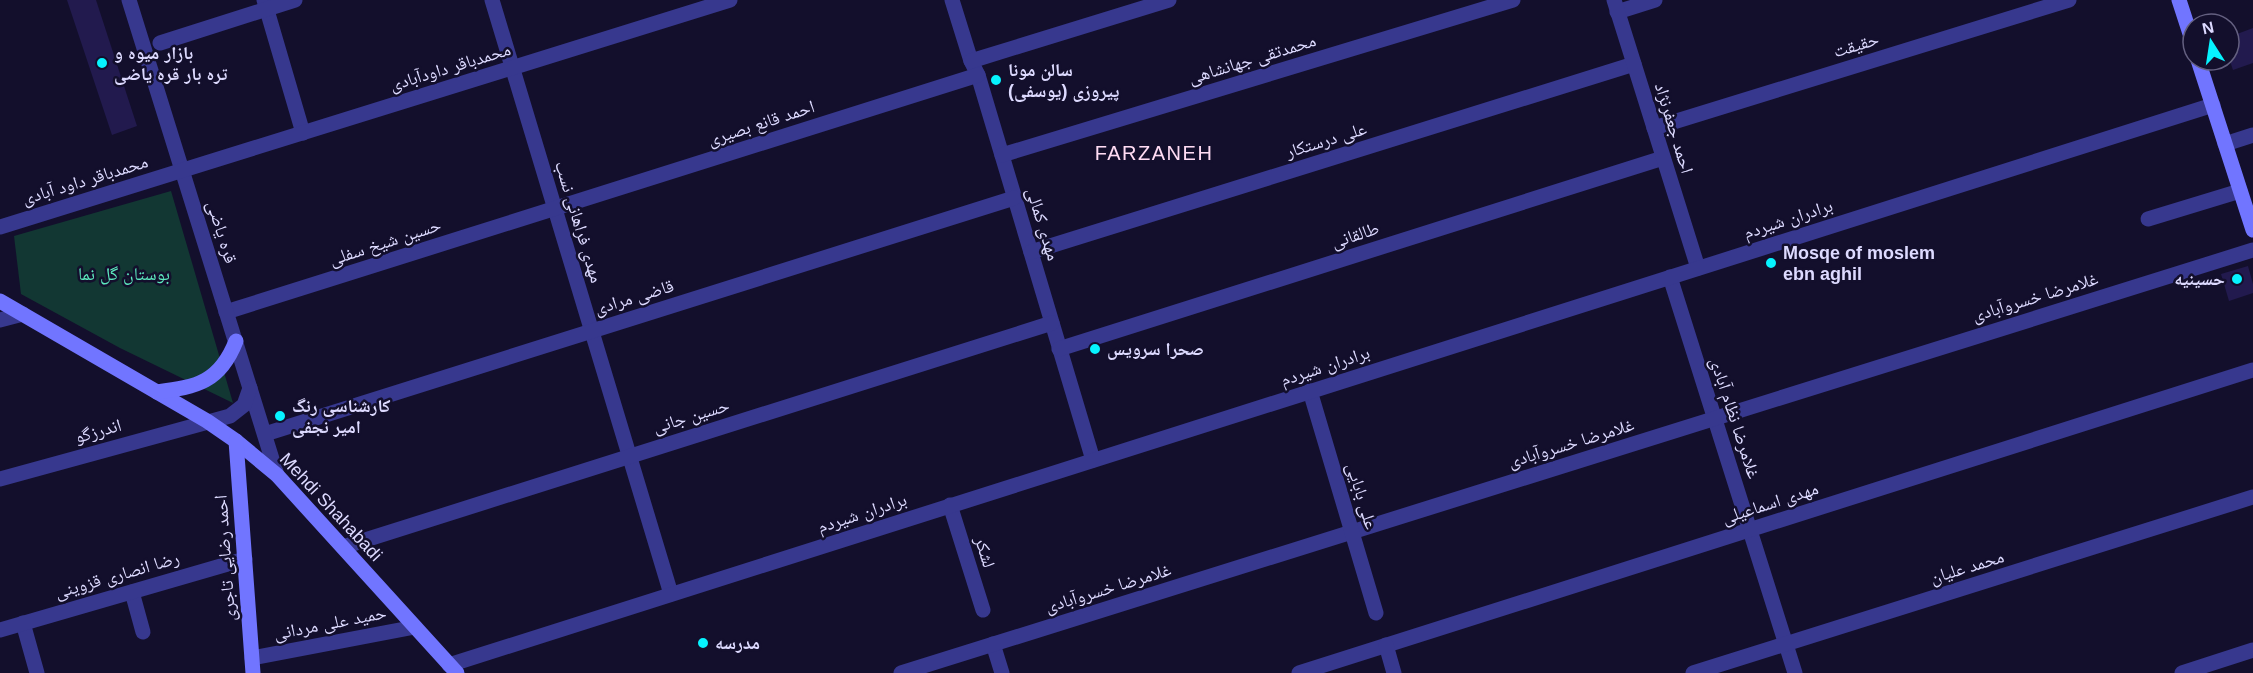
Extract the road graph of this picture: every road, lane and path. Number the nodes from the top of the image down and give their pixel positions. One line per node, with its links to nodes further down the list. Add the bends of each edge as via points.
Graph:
1 (129, 0): 25 (street, قره یاضی)
2 (295, 0): 11 (street)
3 (492, 0): 15 (street, مهدی فراهانی نسب)
4 (730, 0): 10 (street, محمدباقر داودآبادی)
5 (952, 0): 16 (street, مهدی کمالی)
6 (1169, 0): 16 (street, احمد قانع بصیری)
7 (1513, 0): 23 (street, محمدتقی جهانشاهی)
8 (1655, 0): 12 (street)
9 (2069, 0): 19 (street, حقیقت)
10 (713, 3): 15 (street, محمدباقر داودآبادی)
11 (265, 4): 13 (street); 20 (street)
12 (1616, 6): 14 (street, احمد جعفرنژاد)
13 (160, 43)
14 (1634, 64): 19 (street, احمد جعفرنژاد); 33 (street, علی درستکار)
15 (513, 68): 20 (street, محمدباقر داودآبادی); 28 (street, مهدی فراهانی نسب)
16 (974, 68): 23 (street, مهدی کمالی); 28 (street, احمد قانع بصیری)
17 (2202, 72): 18 (main road)
18 (2213, 105): 22 (main road); 34 (street, برادران شیردم)
19 (1654, 128): 24 (street, احمد جعفرنژاد)
20 (303, 133): 25 (street, محمدباقر داودآبادی)
21 (2253, 135): 22 (street)
22 (2225, 144): 27 (main road)
23 (1002, 154): 26 (street, مهدی کمالی)
24 (1663, 158): 34 (street, احمد جعفرنژاد); 43 (street, طالقانی)
25 (182, 171): 30 (street, محمدباقر داود آبادی); 37 (street, قره یاضی)
26 (1014, 198): 33 (street, مهدی کمالی); 41 (street, قاضی مرادی)
27 (2246, 198): 29 (street); 31 (main road)
28 (555, 208): 37 (street, حسین شیخ سفلی); 41 (street, مهدی فراهانی نسب)
29 (2148, 219)
30 (0, 227)
31 (2253, 230)
32 (2253, 250): 48 (street, غلامرضا خسروآبادی)
33 (1031, 252): 40 (street, مهدی کمالی)
34 (1698, 268): 35 (street, برادران شیردم)
35 (1670, 277): 46 (street, برادران شیردم); 48 (street, غلامرضا نظام آبادی)
36 (0, 301): 38 (main road, Mehdi Shahabadi)
37 (226, 312): 42 (street, قره یاضی)
38 (23, 315): 39 (street); 47 (main road, Mehdi Shahabadi)
39 (0, 320)
40 (1052, 323): 43 (street, مهدی کمالی); 52 (street, حسین جانی)
41 (592, 330): 50 (street, قاضی مرادی); 52 (street, مهدی فراهانی نسب)
42 (236, 341): 45 (street, قره یاضی); 47 (main road, via 228,361 218,372 186,389)
43 (1059, 349): 53 (street, مهدی کمالی)
44 (2253, 370): 58 (street, مهدی اسماعیلی)
45 (250, 388): 49 (street, اندرزگو, via 244,405 230,416); 50 (street, قره یاضی)
46 (1310, 391): 53 (street, برادران شیردم); 59 (street, علی بابایی)
47 (157, 392): 49 (main road, Mehdi Shahabadi)
48 (1714, 418): 58 (street, غلامرضا نظام آبادی); 59 (street, غلامرضا خسروآبادی)
49 (207, 421): 51 (main road, Mehdi Shahabadi); 55 (street, اندرزگو)
50 (265, 434): 54 (street, قره یاضی)
51 (236, 441): 54 (main road, Mehdi Shahabadi); 61 (main road, احمد رضایی تاجری)
52 (630, 456): 60 (street, حسین جانی); 63 (street, مهدی فراهانی نسب)
53 (1092, 460): 57 (street, برادران شیردم)
54 (278, 475): 60 (main road, Mehdi Shahabadi)
55 (0, 479)
56 (2253, 497): 71 (street, محمد علیان)
57 (950, 505): 63 (street, برادران شیردم); 64 (street, لشكر)
58 (1750, 530): 71 (street, غلامرضا نظام آبادی); 72 (street, مهدی اسماعیلی)
59 (1352, 532): 65 (street, علی بابایی); 70 (street, غلامرضا خسروآبادی)
60 (343, 547): 67 (main road, Mehdi Shahabadi)
61 (245, 559): 62 (street, رضا انصاری قزوینی); 74 (main road, احمد رضایی تاجری)
62 (132, 592): 66 (street, رضا انصاری قزوینی); 69 (street)
63 (671, 594): 75 (street, برادران شیردم)
64 (983, 610)
65 (1376, 613)
66 (23, 623): 68 (street, رضا انصاری قزوینی); 76 (street)
67 (415, 627): 74 (street, حمید علی مردانی); 75 (main road, Mehdi Shahabadi)
68 (0, 630)
69 (143, 632)
70 (993, 644): 77 (street, غلامرضا خسروآبادی); 78 (street)
71 (1786, 644): 81 (street, محمد علیان); 82 (street, غلامرضا نظام آبادی)
72 (1386, 645): 79 (street, مهدی اسماعیلی); 80 (street)
73 (2253, 650): 83 (street)
74 (252, 665)
75 (453, 669)
76 (37, 673)
77 (902, 673)
78 (1002, 673)
79 (1299, 673)
80 (1394, 673)
81 (1693, 673)
82 (1796, 673)
83 (2182, 673)

